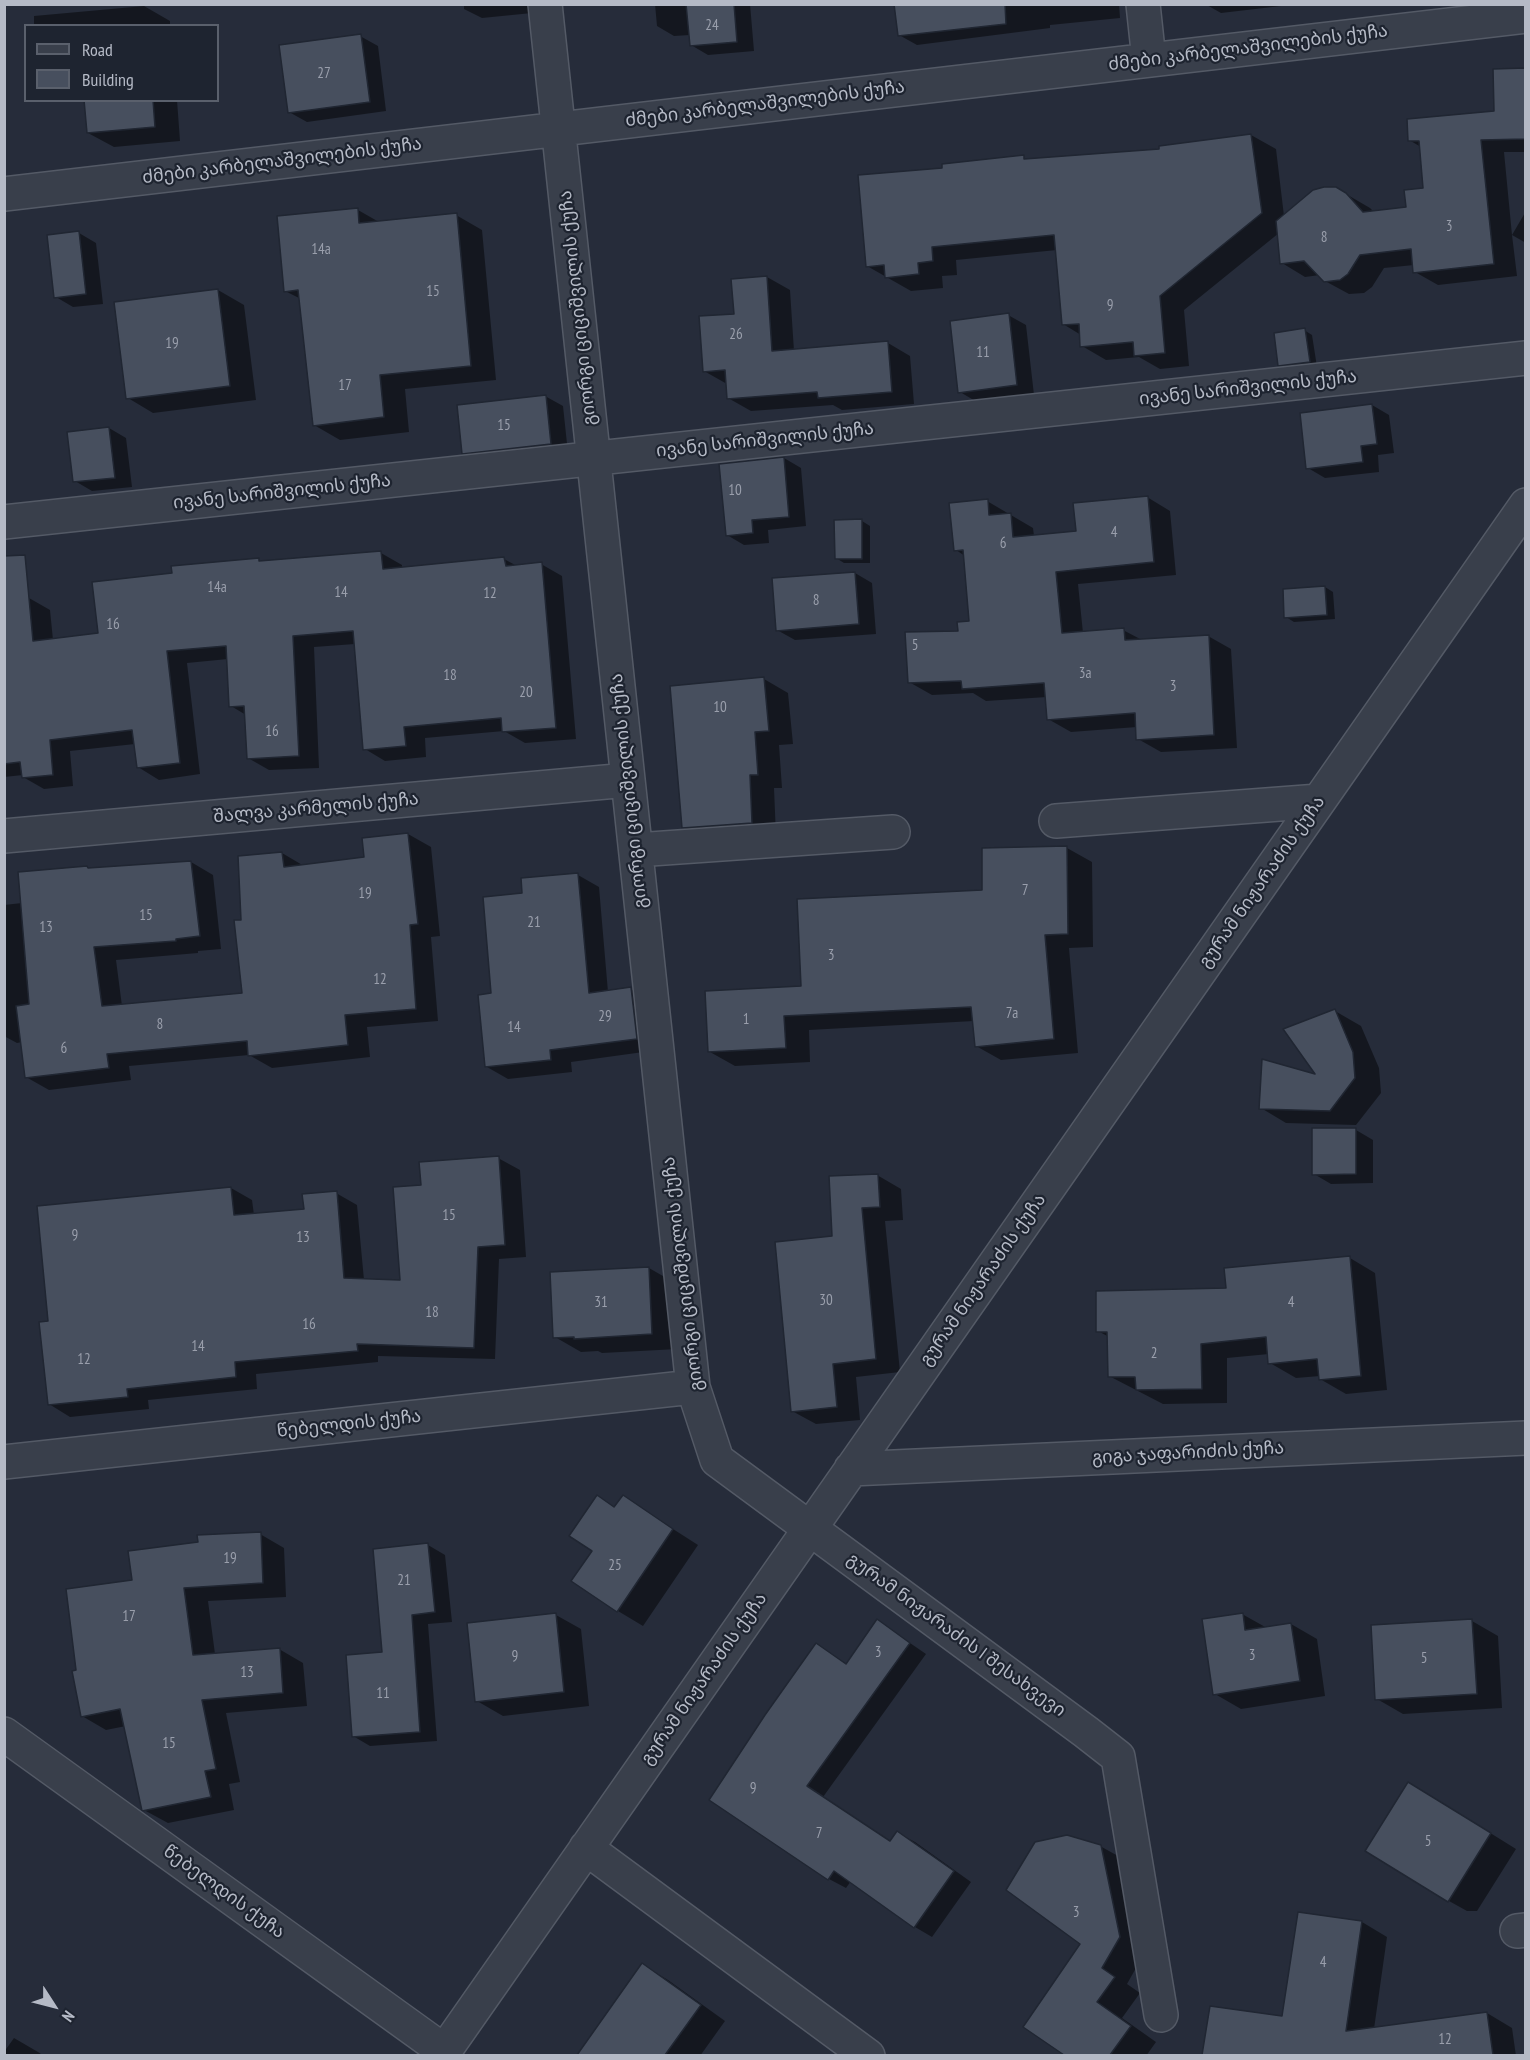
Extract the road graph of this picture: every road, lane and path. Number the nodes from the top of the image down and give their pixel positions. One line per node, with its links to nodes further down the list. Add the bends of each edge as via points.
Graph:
1 (545, 4): 5 (street, გიორგი ციციშვილის ქუჩა)
2 (1143, 4): 4 (street)
3 (1526, 16): 4 (street, ძმები კარბელაშვილების ქუჩა)
4 (1149, 60): 5 (street, ძმები კარბელაშვილების ქუჩა)
5 (559, 128): 6 (street, ძმები კარბელაშვილების ქუჩა); 8 (street, გიორგი ციციშვილის ქუჩა)
6 (4, 194)
7 (1526, 358): 8 (street, ივანე სარიშვილის ქუჩა)
8 (594, 458): 10 (street, ივანე სარიშვილის ქუჩა); 11 (street, გიორგი ციციშვილის ქუჩა)
9 (1526, 506): 12 (street, გურამ ნიჟარაძის ქუჩა)
10 (4, 522)
11 (628, 780): 15 (street, შალვა კარმელის ქუჩა); 16 (street, გიორგი ციციშვილის ქუჩა)
12 (1318, 801): 13 (street); 20 (street, გურამ ნიჟარაძის ქუჩა)
13 (1056, 821)
14 (892, 832): 16 (street)
15 (4, 836)
16 (636, 850): 17 (street, გიორგი ციციშვილის ქუჩა)
17 (693, 1387): 19 (street, წებელდის ქუჩა); 21 (street, გიორგი ციციშვილის ქუჩა, via 717,1460)
18 (1526, 1438): 20 (street, გიგა ჯაფარიძის ქუჩა)
19 (4, 1462)
20 (851, 1469): 21 (street, გურამ ნიჟარაძის ქუჩა)
21 (810, 1527): 23 (street, გურამ ნიჟარაძის ქუჩა); 24 (street, გურამ ნიჟარაძის I შესახვევი, via 1118,1757)
22 (4, 1734): 25 (street, წებელდის ქუჩა)
23 (586, 1848): 25 (street, გურამ ნიჟარაძის ქუჩა); 26 (street)
24 (1161, 2014)
25 (442, 2053)
26 (868, 2055)

